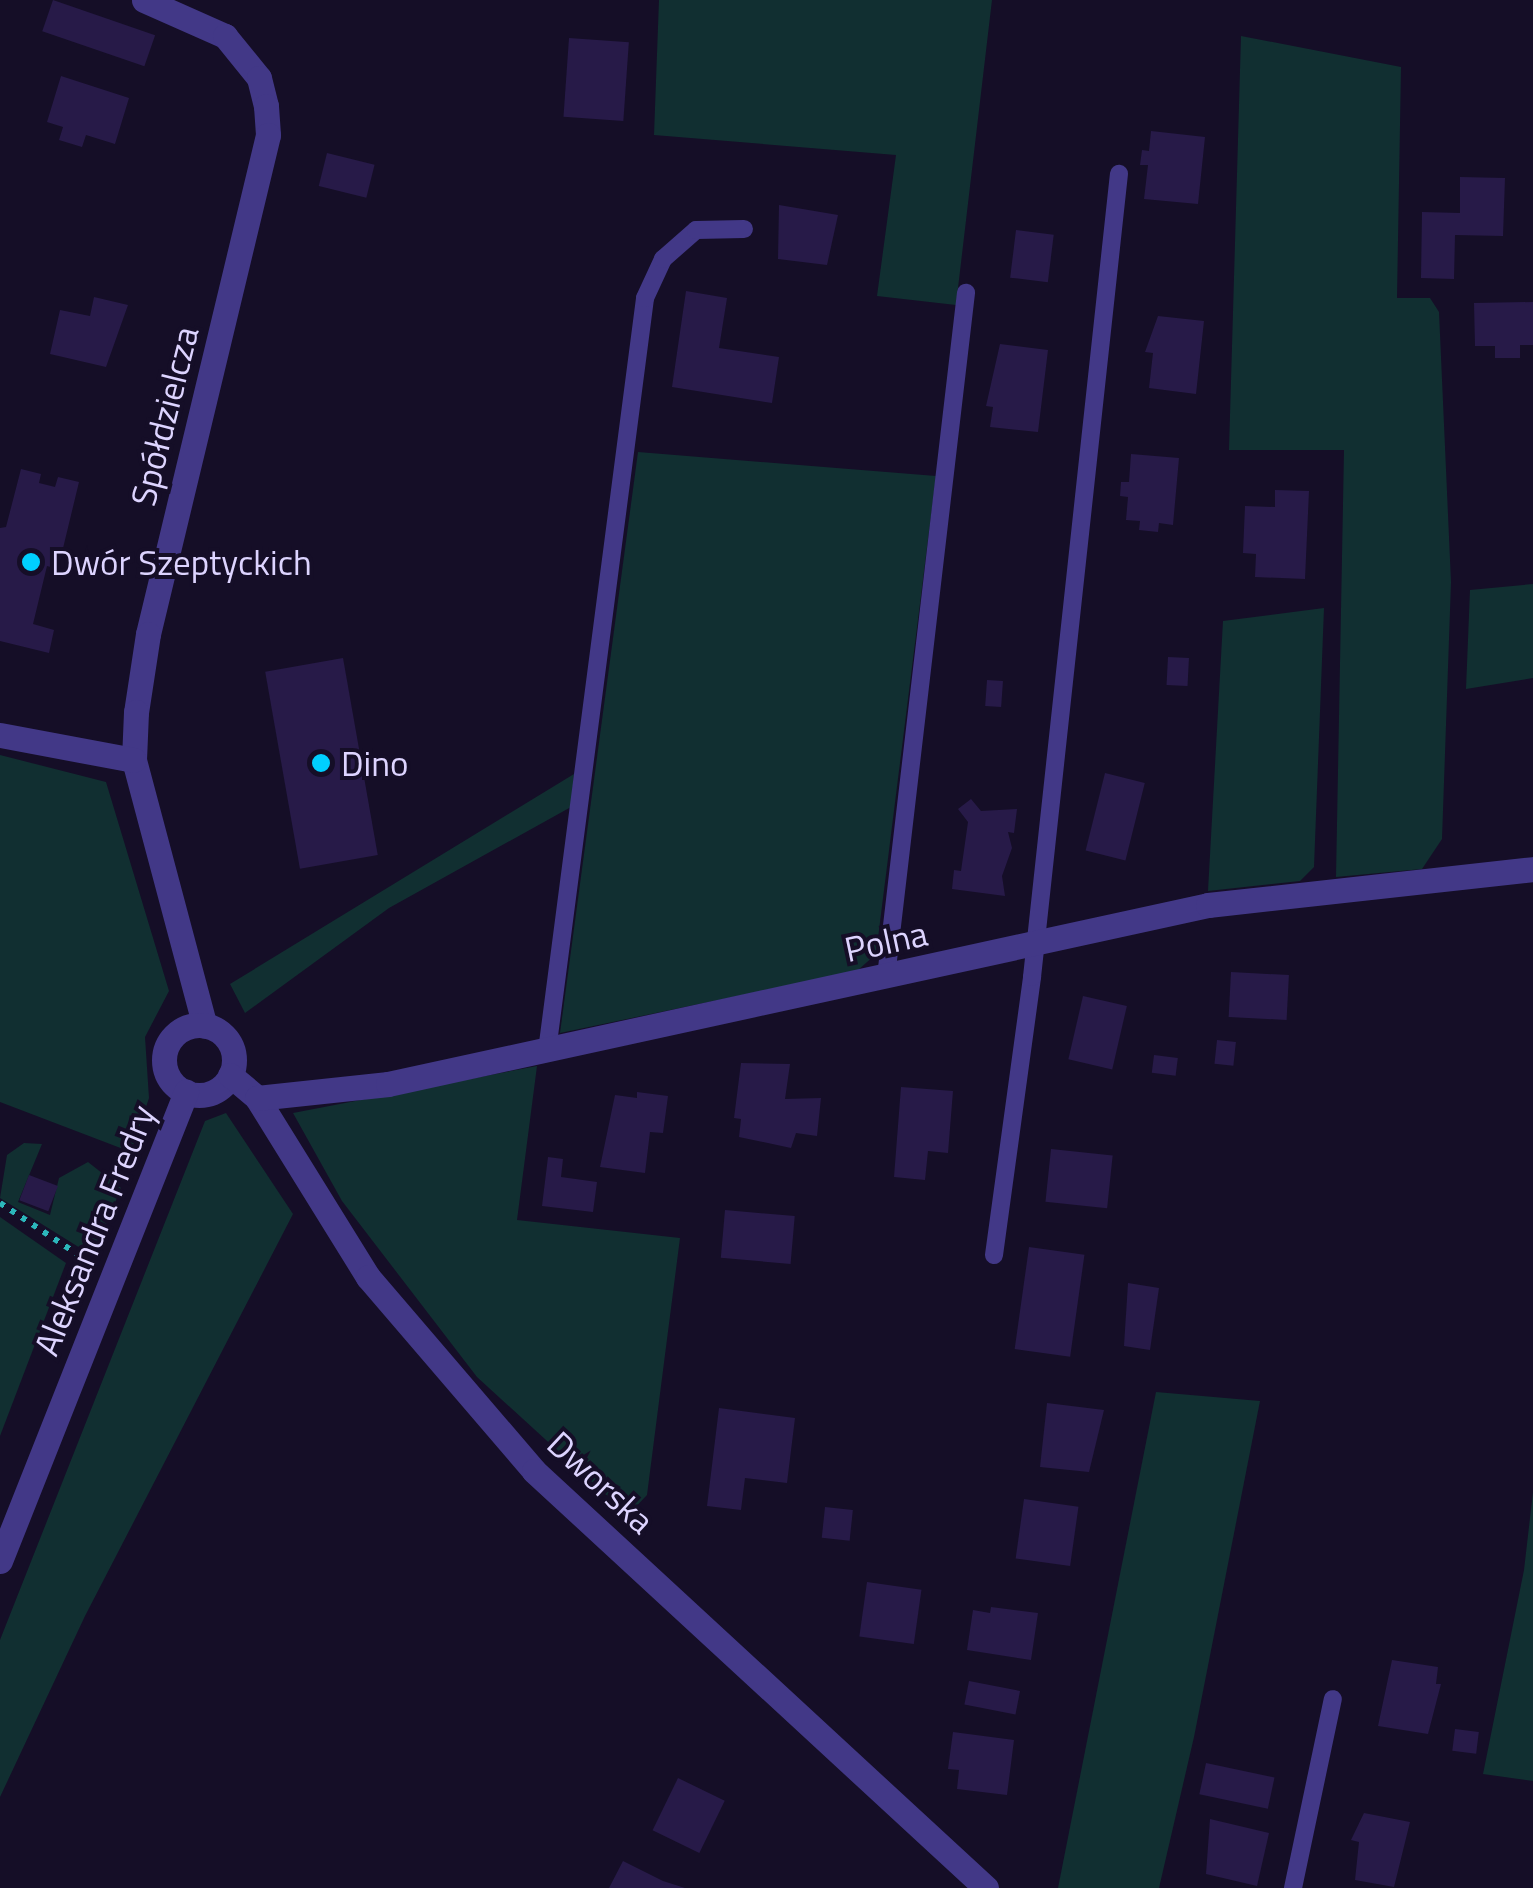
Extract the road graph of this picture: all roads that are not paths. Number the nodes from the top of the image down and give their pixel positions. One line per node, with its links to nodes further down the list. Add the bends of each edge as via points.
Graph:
1 (144, 0): 6 (street, Spółdzielcza, via 225,36 259,78 268,135 148,634)
2 (1119, 174): 8 (lane)
3 (744, 229): 11 (lane, via 696,230 663,260 646,298)
4 (966, 293): 9 (lane)
5 (0, 736): 6 (street)
6 (134, 760): 10 (street, Spółdzielcza)
7 (1533, 869): 8 (street, Polna, via 1208,904)
8 (1032, 946): 9 (street, Polna); 15 (lane)
9 (886, 977): 11 (street, Polna)
10 (205, 1026): 12 (street, via 228,1040); 13 (street, via 176,1033 165,1052 166,1073)
11 (548, 1051): 14 (street, Polna, via 388,1084)
12 (230, 1075): 13 (street, via 213,1092); 14 (street, Dworska)
13 (186, 1092): 16 (street, Aleksandra Fredry)
14 (256, 1098): 18 (street, Dworska, via 368,1277 534,1472)
15 (994, 1254)
16 (0, 1561)
17 (1333, 1699): 19 (lane)
18 (986, 1888)
19 (1293, 1888)

